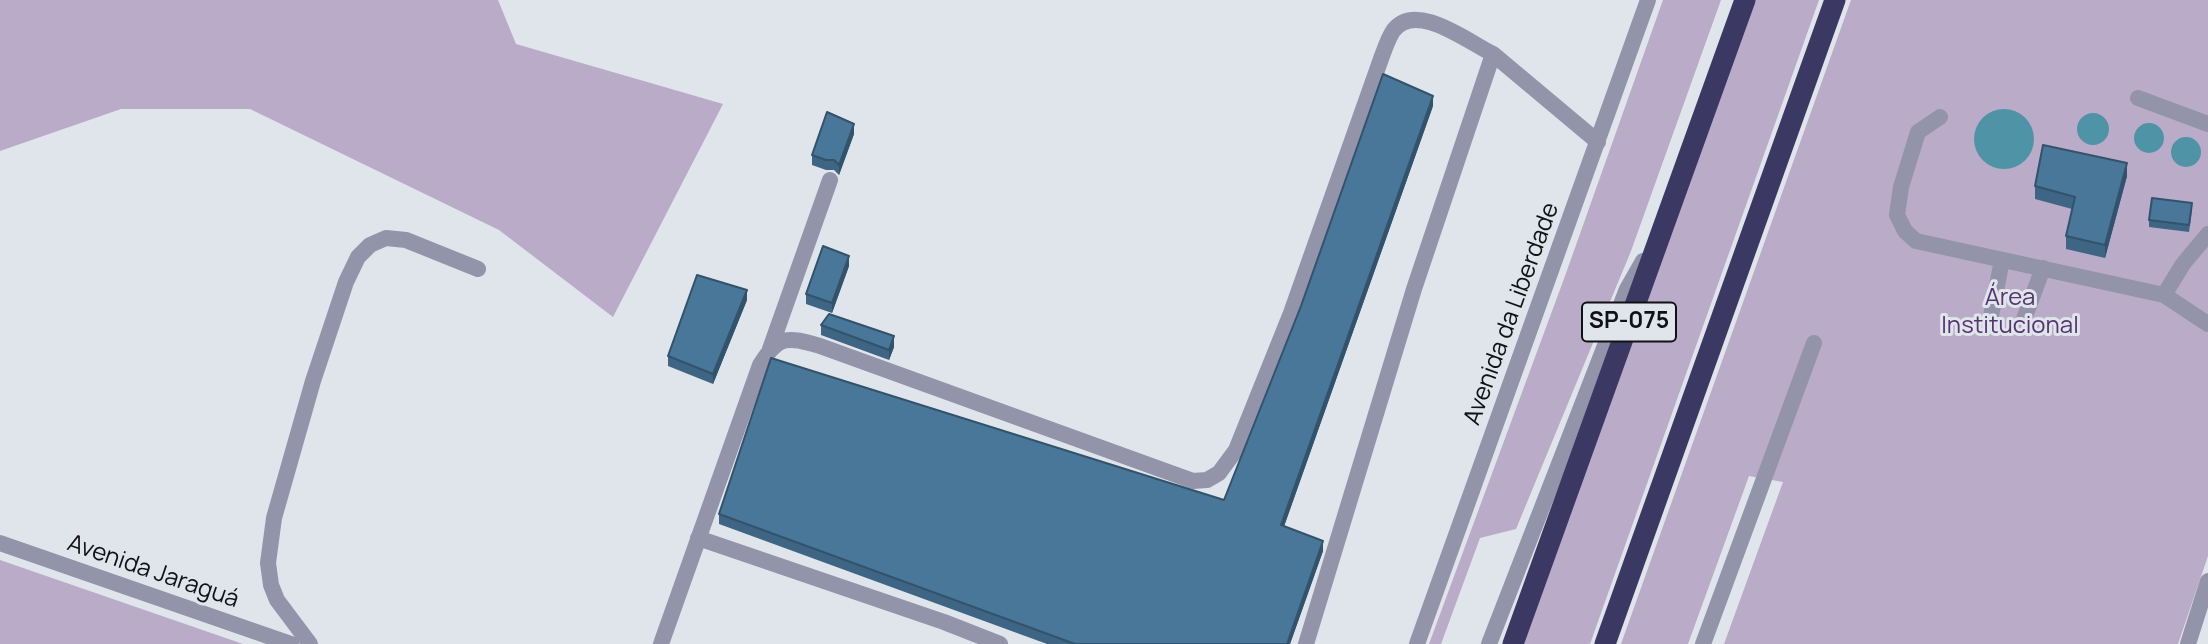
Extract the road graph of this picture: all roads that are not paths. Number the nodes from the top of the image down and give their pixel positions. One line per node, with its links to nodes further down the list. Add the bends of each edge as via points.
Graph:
1 (1648, 0): 8 (street, Avenida da Liberdade)
2 (1745, 0): 10 (highway, SP-075)
3 (1835, 0): 32 (highway, SP-075)
4 (1493, 54): 8 (street); 20 (street, via 1429,19 1405,20 1393,30 1291,313 1236,450 1219,473 1207,480 1194,481 820,346 792,338); 28 (street, via 1414,289)
5 (2138, 97): 7 (street)
6 (1940, 117): 12 (street, via 1918,132 1897,215 1916,241)
7 (2208, 124)
8 (1598, 142): 29 (street, Avenida da Liberdade)
9 (830, 180): 20 (street)
10 (1665, 222): 30 (street, via 1627,289); 31 (highway, SP-075)
11 (2208, 234): 15 (street)
12 (2002, 260): 13 (street); 16 (street)
13 (2043, 268): 15 (street); 17 (street)
14 (478, 269): 25 (street, via 406,240 386,238 358,257 346,282 274,518 268,563 277,600)
15 (2164, 295): 18 (street)
16 (1990, 316)
17 (2025, 319)
18 (2208, 324)
19 (1814, 343): 33 (street)
20 (769, 350): 21 (street)
21 (698, 538): 26 (street); 27 (street)
22 (0, 543): 24 (street, Avenida Jaraguá)
23 (2208, 581): 34 (street)
24 (291, 644)
25 (310, 644)
26 (661, 644)
27 (1000, 644)
28 (1306, 644)
29 (1417, 644)
30 (1489, 644)
31 (1513, 644)
32 (1605, 644)
33 (1703, 644)
34 (2188, 644)

